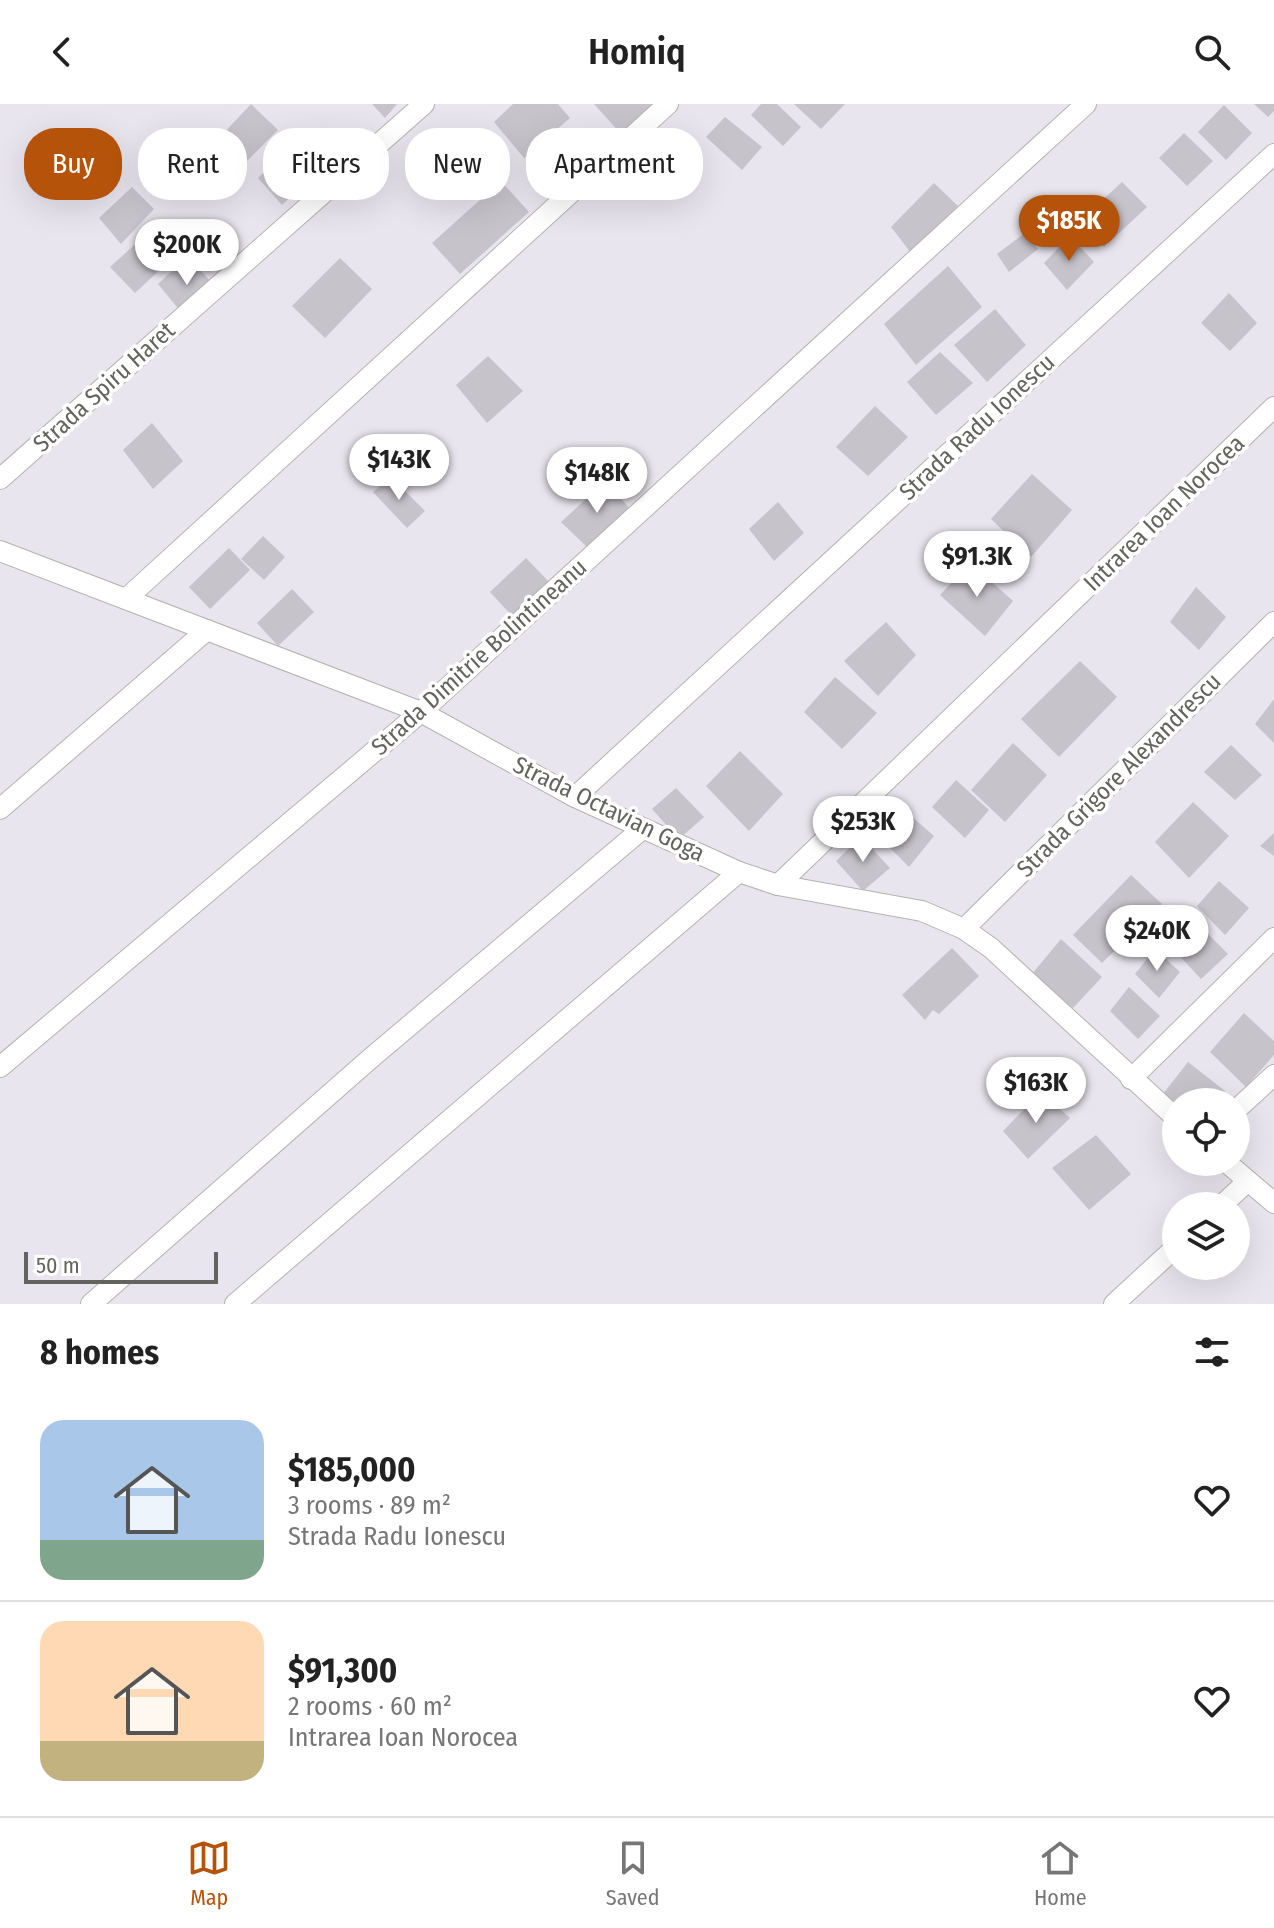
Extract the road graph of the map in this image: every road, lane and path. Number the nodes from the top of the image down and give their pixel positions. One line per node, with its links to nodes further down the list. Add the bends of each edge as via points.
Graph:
1 (424, 104): 6 (street, Strada Spiru Haret)
2 (668, 104): 8 (street)
3 (1086, 104): 11 (street, Strada Dimitrie Bolintineanu)
4 (1274, 154): 12 (street, Strada Radu Ionescu)
5 (1274, 407): 16 (street, Intrarea Ioan Norocea)
6 (0, 479)
7 (0, 551): 8 (street, Strada Octavian Goga)
8 (126, 599): 10 (street, Strada Octavian Goga)
9 (1274, 622): 17 (street, Strada Grigore Alexandrescu)
10 (207, 630): 11 (street, Strada Octavian Goga); 13 (street)
11 (421, 712): 12 (street, Strada Octavian Goga); 19 (street, Strada Dimitrie Bolintineanu)
12 (575, 797): 14 (street, Strada Octavian Goga)
13 (0, 809)
14 (641, 830): 15 (street, Strada Octavian Goga); 29 (street)
15 (739, 872): 16 (street, Strada Octavian Goga); 30 (street)
16 (778, 885): 17 (street, Strada Octavian Goga, via 922,911)
17 (964, 929): 21 (street, Strada Octavian Goga)
18 (1274, 938): 21 (street)
19 (0, 1067)
20 (1274, 1075): 22 (street)
21 (1131, 1079): 23 (street, Strada Octavian Goga)
22 (1250, 1097)
23 (1162, 1106)
24 (1242, 1176): 25 (street)
25 (1248, 1181): 26 (street); 27 (street)
26 (1236, 1192)
27 (1274, 1203)
28 (1162, 1260): 31 (street)
29 (91, 1304)
30 (235, 1304)
31 (1114, 1304)

